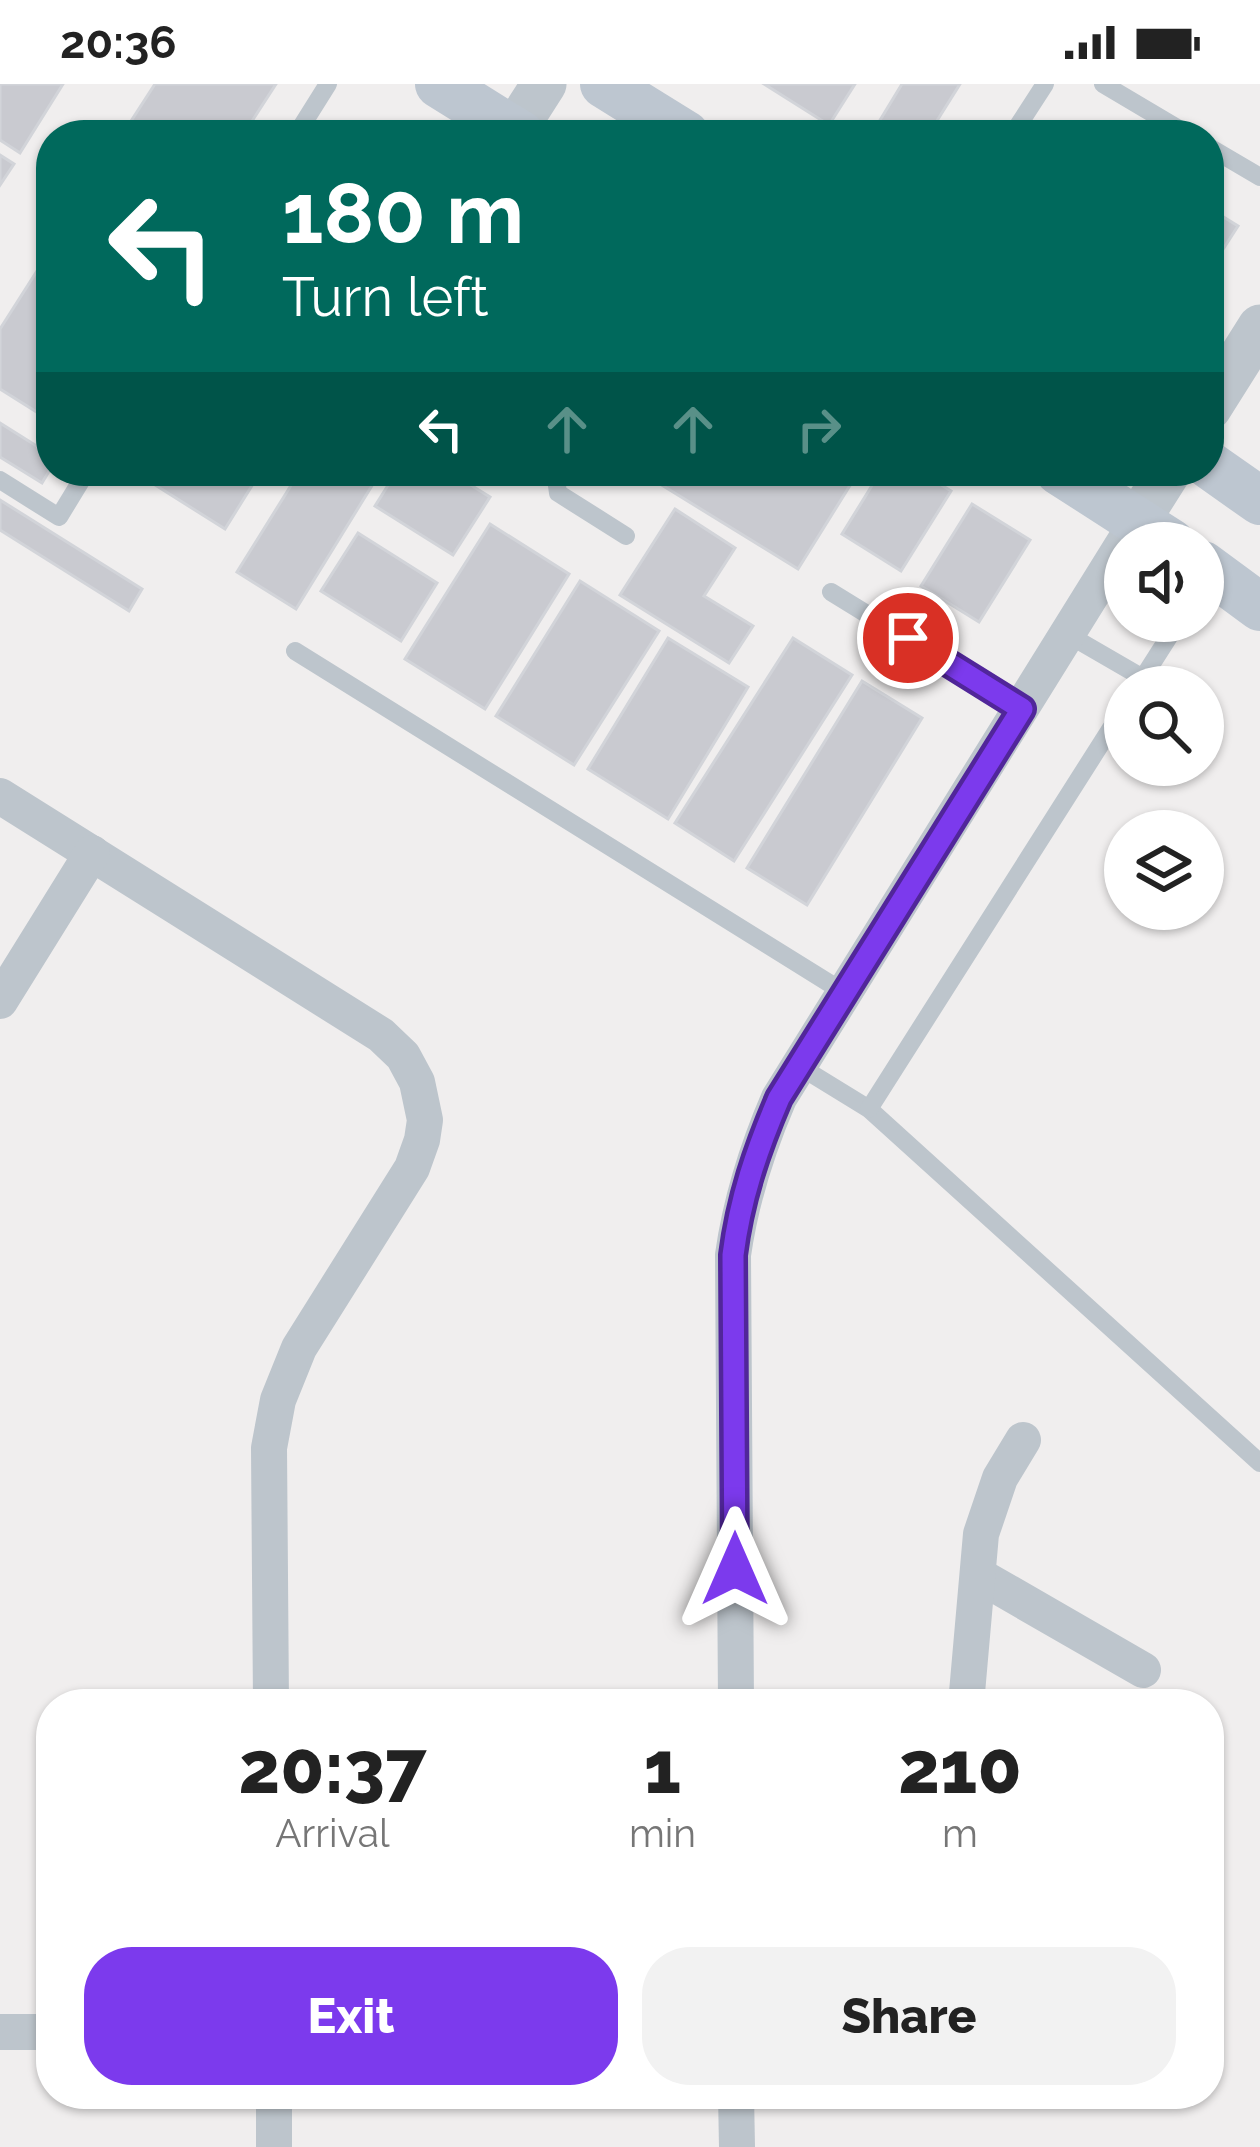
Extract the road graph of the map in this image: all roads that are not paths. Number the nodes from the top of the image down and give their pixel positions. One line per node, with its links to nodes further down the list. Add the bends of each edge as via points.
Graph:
1 (328, 84): 7 (lane)
2 (439, 84): 8 (main road)
3 (544, 84): 9 (street)
4 (604, 84): 10 (main road)
5 (1045, 84): 11 (lane)
6 (1103, 84): 12 (lane)
7 (305, 120)
8 (497, 120)
9 (525, 120)
10 (662, 120)
11 (1022, 120)
12 (1164, 120)
13 (1224, 156): 14 (lane)
14 (1260, 178)
15 (1260, 327): 16 (street)
16 (1224, 384)
17 (1224, 476): 23 (main road)
18 (0, 480): 19 (lane, via 59,517)
19 (78, 486)
20 (557, 486): 26 (lane)
21 (1083, 486): 24 (main road)
22 (1166, 486): 25 (street)
23 (1260, 501)
24 (1139, 522)
25 (1157, 522)
26 (626, 536)
27 (1224, 580): 30 (main road)
28 (1104, 591): 31 (street)
29 (831, 592): 34 (lane)
30 (1260, 607)
31 (1067, 634): 33 (lane); 34 (street)
32 (295, 651): 38 (lane)
33 (1116, 666)
34 (1022, 709): 38 (street)
35 (1104, 739): 41 (lane)
36 (0, 796): 37 (street)
37 (92, 853): 39 (street); 46 (street, via 380,1035 403,1056 423,1101 412,1168 299,1348 278,1400 269,1448)
38 (844, 993): 40 (street)
39 (0, 1001)
40 (799, 1066): 41 (lane); 47 (street, via 756,1151 733,1255)
41 (869, 1109): 43 (lane)
42 (1023, 1440): 44 (street, via 1000,1478)
43 (1260, 1462)
44 (977, 1575): 45 (street); 48 (street)
45 (1143, 1670)
46 (271, 1689)
47 (736, 1689)
48 (967, 1689)
49 (0, 2032): 50 (street)
50 (36, 2032)
51 (274, 2109): 53 (street)
52 (736, 2109): 54 (street)
53 (274, 2147)
54 (736, 2147)

